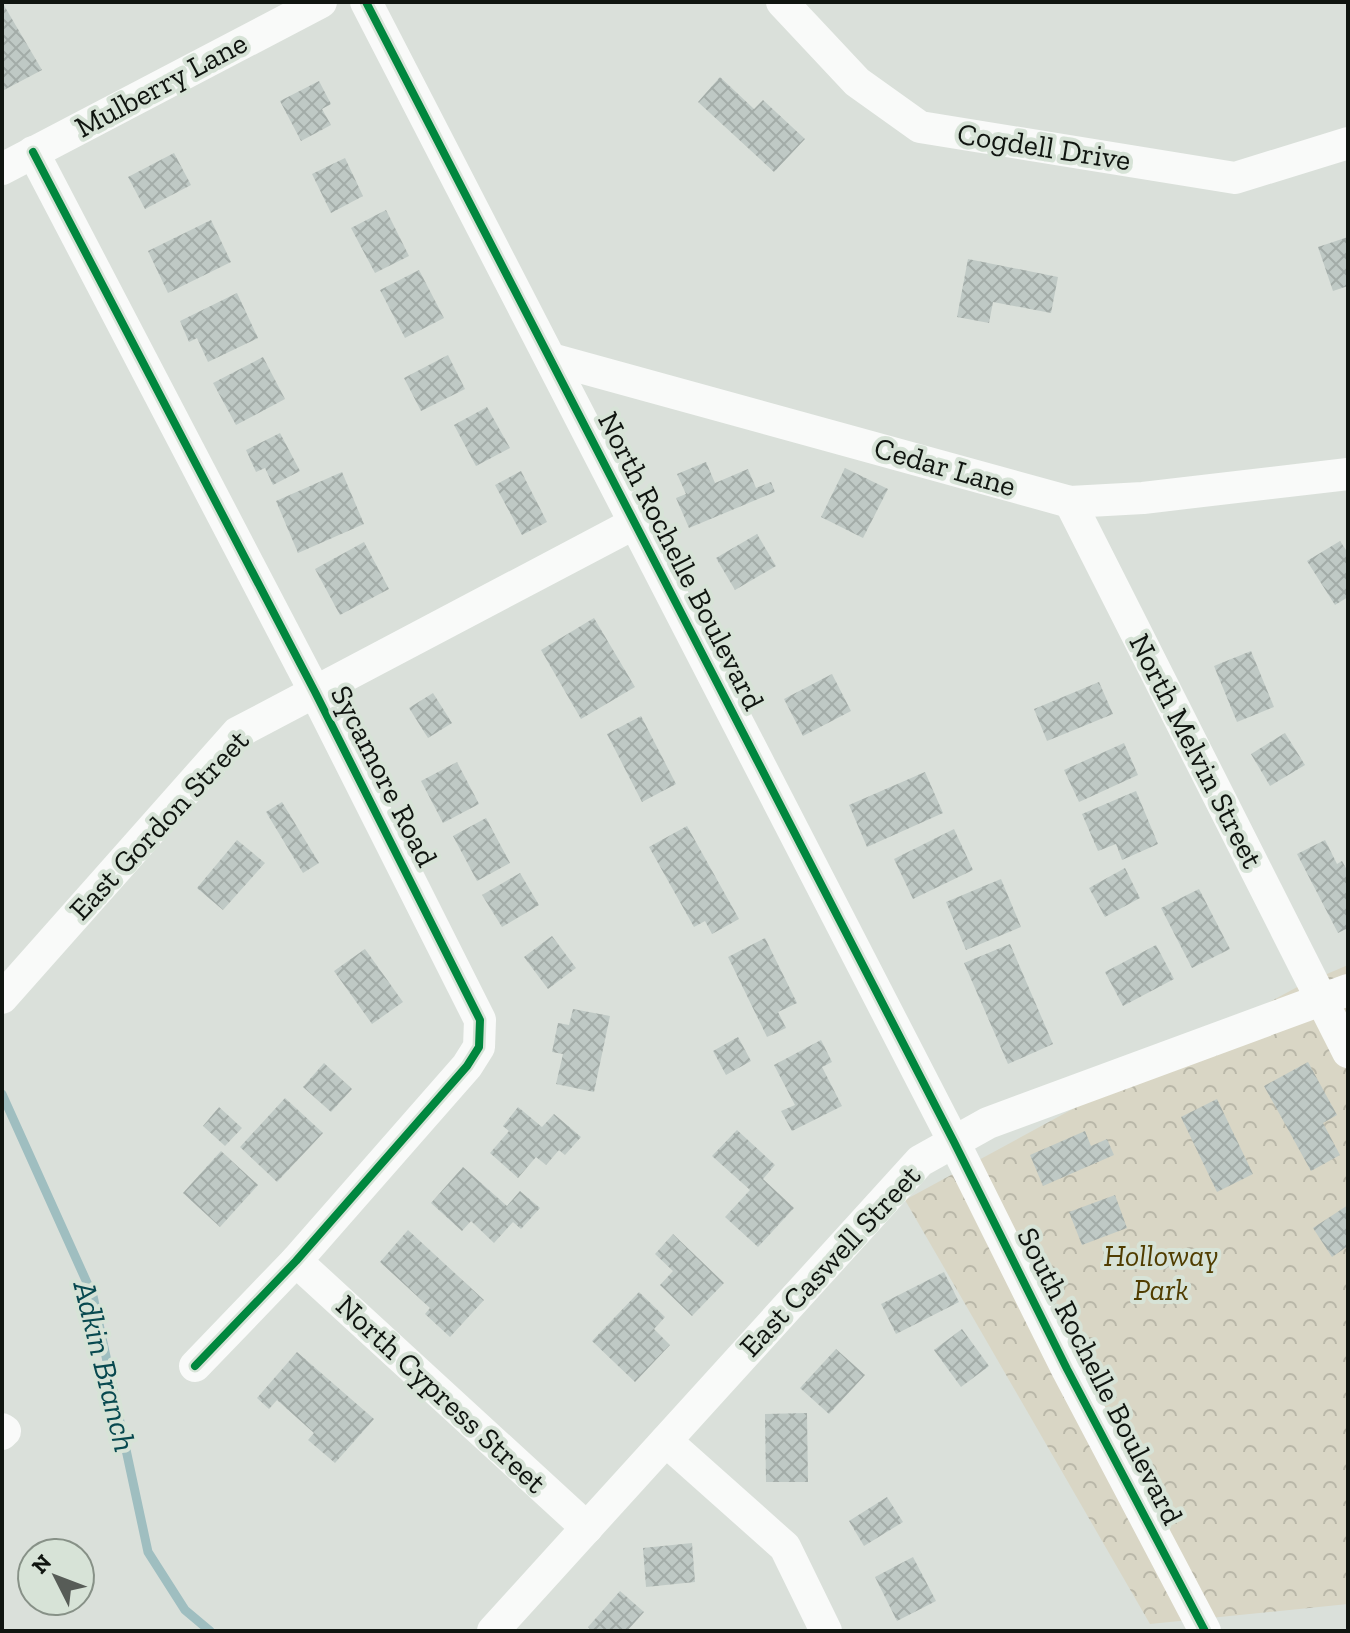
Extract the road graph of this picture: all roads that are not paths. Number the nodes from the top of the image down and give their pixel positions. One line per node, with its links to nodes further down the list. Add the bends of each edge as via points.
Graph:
1 (321, 2): 5 (street, Mulberry Lane)
2 (367, 3): 7 (street, North Rochelle Boulevard)
3 (791, 5): 4 (street, Cogdell Drive, via 857,82 920,127 1235,178)
4 (1348, 143)
5 (33, 152): 6 (street, Mulberry Lane); 11 (street, Sycamore Road)
6 (2, 169)
7 (551, 359): 9 (street, Cedar Lane); 10 (street, North Rochelle Boulevard)
8 (1348, 474): 9 (street, Cedar Lane)
9 (1070, 502): 12 (street, North Melvin Street)
10 (635, 523): 11 (street, East Gordon Street); 15 (street, North Rochelle Boulevard)
11 (315, 692): 13 (street, East Gordon Street, via 237,733); 16 (street, Sycamore Road, via 480,1020 479,1047 467,1066)
12 (1335, 995): 14 (street, North Melvin Street); 15 (street, East Caswell Street, via 988,1123)
13 (2, 998)
14 (1348, 1052)
15 (954, 1142): 18 (street, East Caswell Street, via 920,1161); 22 (street, South Rochelle Boulevard)
16 (296, 1261): 17 (street, Sycamore Road); 19 (street, North Cypress Street)
17 (195, 1366)
18 (666, 1441): 19 (street, East Caswell Street); 21 (street, via 785,1547)
19 (587, 1528): 20 (street, East Caswell Street)
20 (493, 1631)
21 (826, 1631)
22 (1205, 1631)

